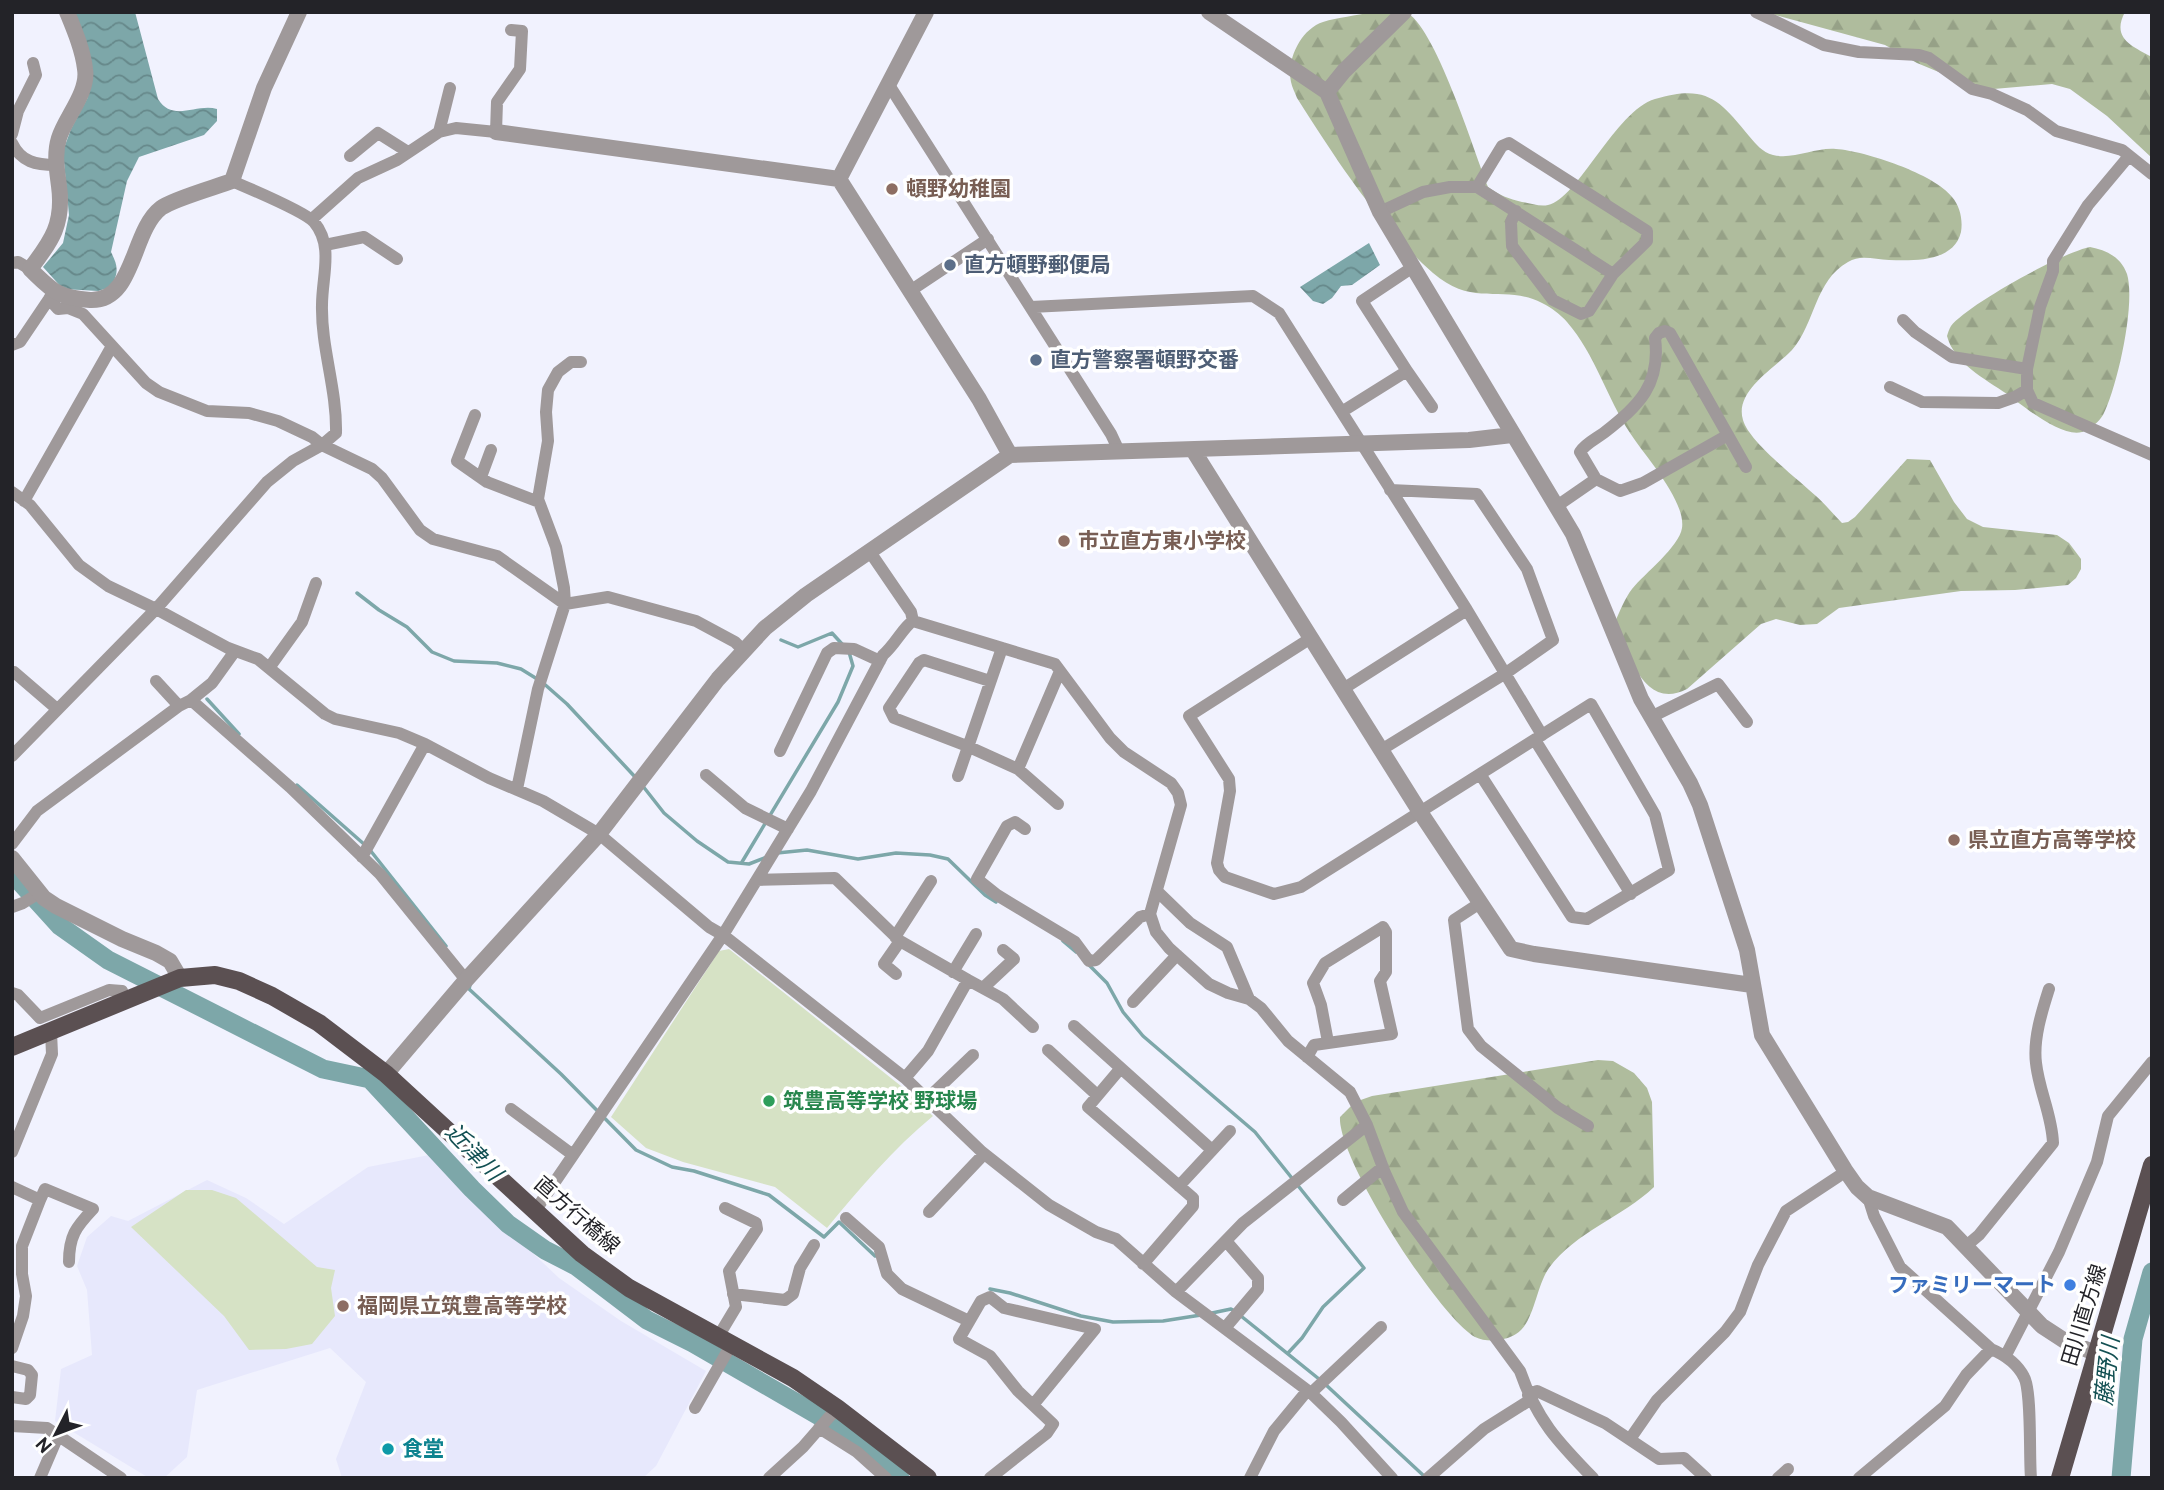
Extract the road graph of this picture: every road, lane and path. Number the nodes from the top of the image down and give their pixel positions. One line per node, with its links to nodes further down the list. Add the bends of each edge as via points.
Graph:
1 (67, 12): 19 (street, via 86,71 77,104 59,137)
2 (299, 12): 22 (street, via 264,88)
3 (926, 12): 9 (street)
4 (1209, 12): 11 (street)
5 (1404, 12): 11 (street)
6 (1756, 12): 18 (street, via 1824,46 1929,58 1972,89 2027,110 2056,131)
7 (511, 30): 13 (street, via 522,31 520,69 497,102)
8 (33, 63): 14 (street, via 36,75)
9 (889, 85): 21 (street); 27 (street)
10 (450, 88): 12 (street)
11 (1327, 92): 25 (street)
12 (439, 132): 13 (street, via 456,128); 16 (street)
13 (496, 132): 21 (street)
14 (12, 135)
15 (12, 143): 19 (street, via 18,154 40,165)
16 (408, 152): 17 (street, via 378,133); 26 (street, via 358,178)
17 (350, 156)
18 (2129, 156): 20 (street); 41 (street, via 2088,205 2053,261)
19 (56, 165): 32 (street, via 60,219 51,243)
20 (2152, 174)
21 (839, 179): 34 (street)
22 (232, 181): 26 (street); 35 (street, via 162,207 149,221 119,289 104,300)
23 (1477, 187): 24 (street); 25 (street, via 1423,192); 33 (street, via 1502,146 1509,143 1647,231 1647,241)
24 (1516, 211): 33 (street); 33 (street, via 1511,222 1512,246 1552,300 1581,314 1589,311)
25 (1380, 212): 31 (street)
26 (312, 219): 28 (street)
27 (988, 239): 34 (street); 36 (street)
28 (325, 245): 29 (street, via 363,237); 51 (street, via 323,324 337,411 336,432)
29 (397, 259)
30 (12, 263): 32 (street)
31 (1413, 267): 42 (street, via 1362,301); 48 (street)
32 (30, 269): 35 (street)
33 (1613, 274)
34 (910, 291): 56 (street)
35 (52, 295): 38 (street, via 20,342); 39 (street, via 58,309 83,314)
36 (1031, 307): 46 (street, via 1254,296 1279,313); 54 (street)
37 (1903, 320): 41 (street, via 1952,357)
38 (12, 345)
39 (112, 346): 51 (street, via 159,392 207,411 249,413 278,421); 62 (street)
40 (581, 362): 63 (street, via 571,362 558,372 548,390 548,441)
41 (2027, 369): 44 (street)
42 (1407, 372): 45 (street); 46 (street)
43 (1890, 387): 44 (street, via 1922,402 1998,403)
44 (2027, 390): 55 (street, via 2033,403)
45 (1432, 407)
46 (1343, 411): 50 (street)
47 (475, 415): 58 (street, via 457,461)
48 (1512, 435): 50 (street); 64 (street)
49 (1728, 435): 57 (street); 59 (street, via 1620,491); 59 (street, via 1665,331 1656,338 1650,388 1580,453)
50 (1362, 444): 53 (street); 60 (street)
51 (322, 445): 67 (street, via 372,469 420,530 433,539 497,556); 68 (street, via 293,460 267,482)
52 (491, 450): 58 (street)
53 (1193, 450): 54 (street); 71 (street)
54 (1119, 451): 56 (street)
55 (2152, 455)
56 (1010, 456): 65 (street)
57 (1746, 467)
58 (481, 477): 63 (street)
59 (1596, 479): 64 (street)
60 (1390, 490): 69 (street); 79 (street, via 1477,494 1527,569 1553,640)
61 (12, 492): 62 (street)
62 (24, 501): 68 (street, via 79,565 108,586)
63 (540, 502): 67 (street, via 556,547)
64 (1557, 506): 85 (street)
65 (870, 552): 70 (street); 74 (street, via 806,595)
66 (316, 583): 76 (street, via 302,622)
67 (565, 604): 74 (street, via 608,597 696,621); 97 (street, via 538,689)
68 (156, 609): 73 (street); 84 (street)
69 (1467, 610): 79 (street); 82 (street)
70 (913, 621): 72 (street); 75 (street)
71 (1311, 638): 82 (street); 99 (street, via 1189,716 1229,779 1219,870 1224,877 1274,894 1287,892)
72 (1002, 648): 77 (street, via 1055,664); 81 (street)
73 (235, 650): 76 (street); 83 (street, via 212,683)
74 (743, 650): 102 (street)
75 (880, 661): 91 (street, via 854,649 834,648 827,653); 100 (street)
76 (269, 668): 88 (street, via 335,719 399,733)
77 (1060, 671): 93 (street); 108 (street, via 1110,738 1178,793 1179,819)
78 (14, 672): 84 (street)
79 (1506, 673): 87 (street); 90 (street)
80 (156, 681): 83 (street)
81 (990, 681): 89 (street); 89 (street, via 925,660 889,708 894,718)
82 (1343, 689): 90 (street)
83 (185, 703): 103 (street, via 37,811); 104 (street, via 290,787)
84 (57, 709): 92 (street)
85 (1651, 717): 86 (street, via 1718,684); 124 (street, via 1700,805 1747,950)
86 (1747, 722)
87 (1539, 737): 94 (street); 110 (street); 110 (street, via 1591,704 1655,815 1669,870)
88 (425, 744): 97 (street); 104 (street)
89 (967, 746): 93 (street); 96 (street)
90 (1381, 750): 99 (street)
91 (780, 751)
92 (12, 756)
93 (1018, 769): 98 (street)
94 (1480, 774): 99 (street); 110 (street, via 1572,917 1587,919)
95 (706, 775): 100 (street, via 745,808)
96 (958, 776)
97 (517, 789): 102 (street)
98 (1058, 804)
99 (1420, 812): 111 (street)
100 (788, 829): 106 (street)
101 (1025, 829): 113 (street, via 1015,822 1007,826 977,879 1075,942 1089,961 1096,960 1140,917)
102 (598, 834): 115 (street); 122 (street)
103 (12, 844)
104 (362, 857): 122 (street)
105 (12, 858): 109 (street)
106 (757, 880): 115 (street); 116 (street, via 835,878)
107 (931, 881): 116 (street)
108 (1158, 891): 113 (street); 128 (street, via 1190,923 1227,947)
109 (39, 893): 112 (street); 121 (street, via 55,906 170,961)
110 (1631, 894)
111 (1480, 903): 124 (street, via 1511,949); 147 (street, via 1454,920 1468,1029 1490,1054)
112 (12, 907)
113 (1150, 914): 118 (street, via 1156,932)
114 (976, 934): 119 (street)
115 (723, 935): 142 (street); 152 (street)
116 (898, 939): 119 (street); 120 (street, via 884,964)
117 (1003, 950): 125 (street, via 1014,959)
118 (1177, 955): 128 (street, via 1209,984); 130 (street)
119 (953, 972): 123 (street)
120 (896, 974)
121 (180, 978): 129 (main road, 直方行橋線); 141 (main road, 直方行橋線, via 215,975 272,996 319,1023)
122 (466, 980): 141 (street)
123 (968, 980): 125 (street); 142 (street, via 928,1051)
124 (1752, 985): 158 (street, via 1762,1035 1845,1170)
125 (983, 988): 132 (street, via 1003,999)
126 (2049, 989): 168 (street, via 2040,1014 2036,1063 2053,1143)
127 (12, 993): 129 (street, via 40,1018 108,990 122,991)
128 (1248, 999): 138 (street)
129 (126, 1000): 133 (main road, 直方行橋線)
130 (1133, 1002)
131 (1074, 1026): 140 (street)
132 (1033, 1027)
133 (51, 1032): 135 (main road, 直方行橋線); 150 (street, via 52,1054)
134 (1328, 1042): 134 (street, via 1392,1034 1380,981 1386,972 1383,927 1325,963 1315,978); 138 (street, via 1314,1045)
135 (12, 1047)
136 (1048, 1050): 143 (street)
137 (973, 1055): 144 (street)
138 (1307, 1057): 146 (street, via 1350,1092)
139 (2152, 1062): 174 (street, via 2108,1116 2097,1162)
140 (1120, 1069): 143 (street); 149 (street)
141 (386, 1074): 163 (main road, 直方行橋線)
142 (905, 1078): 144 (street)
143 (1097, 1095): 157 (street, via 1088,1107)
144 (927, 1099): 151 (street)
145 (511, 1109): 152 (street)
146 (1367, 1125): 154 (street); 166 (street)
147 (1588, 1126)
148 (1230, 1131): 149 (street)
149 (1212, 1150): 157 (street)
150 (12, 1152)
151 (985, 1154): 164 (street); 170 (street, via 1049,1205 1115,1239)
152 (573, 1155): 163 (street)
153 (2152, 1165): 161 (main road, 田川直方線)
154 (1383, 1167): 160 (street); 186 (street, via 1403,1212 1520,1371)
155 (1839, 1176): 193 (street, via 1786,1211 1740,1312 1657,1400)
156 (12, 1186): 159 (street)
157 (1180, 1186): 170 (street, via 1193,1198 1193,1206)
158 (1868, 1197): 168 (street, via 1947,1227); 180 (street, via 1900,1267)
159 (40, 1200): 169 (street, via 45,1189 93,1209 76,1227); 171 (street, via 22,1246)
160 (1343, 1200)
161 (2147, 1207): 182 (main road, 田川直方線)
162 (725, 1208): 173 (street, via 756,1223 757,1229 729,1271)
163 (535, 1211): 178 (main road, 直方行橋線, via 629,1288)
164 (929, 1212)
165 (846, 1218): 175 (street, via 879,1247 887,1274 902,1289)
166 (1226, 1241): 172 (street); 177 (street, via 1258,1279 1258,1289)
167 (814, 1245): 173 (street, via 800,1268 793,1294 785,1300)
168 (1966, 1247): 174 (street)
169 (69, 1262)
170 (1143, 1264): 172 (street)
171 (18, 1279): 179 (street, via 26,1296)
172 (1176, 1292): 177 (street)
173 (733, 1294): 178 (street, via 736,1307)
174 (2029, 1313): 181 (street); 182 (street, via 2066,1341)
175 (969, 1321): 187 (street, via 959,1339 990,1356); 187 (street, via 981,1301 990,1297 1004,1308 1095,1329)
176 (1381, 1327): 184 (street)
177 (1225, 1328): 184 (street)
178 (726, 1342): 188 (street); 189 (main road, 直方行橋線)
179 (12, 1348)
180 (1991, 1349): 181 (street); 205 (street, via 1945,1406)
181 (2006, 1355): 206 (street, via 2025,1378)
182 (2099, 1355): 207 (main road, 田川直方線); 208 (main road, 田川直方線)
183 (12, 1366): 185 (street, via 32,1375 30,1395 26,1399)
184 (1309, 1392): 200 (street, via 1274,1431); 201 (street)
185 (12, 1397)
186 (1529, 1397): 193 (street, via 1537,1391); 202 (street); 203 (street, via 1542,1422)
187 (1033, 1405): 199 (street, via 1053,1424)
188 (695, 1408)
189 (837, 1408): 191 (street); 198 (main road, 直方行橋線)
190 (12, 1426): 192 (street, via 47,1428)
191 (820, 1427): 196 (street); 197 (street)
192 (58, 1436): 194 (street); 195 (street)
193 (1630, 1439): 204 (street, via 1659,1459 1684,1458)
194 (40, 1478)
195 (121, 1478)
196 (769, 1478)
197 (886, 1478)
198 (928, 1478)
199 (990, 1478)
200 (1250, 1478)
201 (1392, 1478)
202 (1428, 1478)
203 (1593, 1478)
204 (1706, 1478)
205 (1859, 1478)
206 (2031, 1478)
207 (2060, 1478)
208 (2069, 1478)

